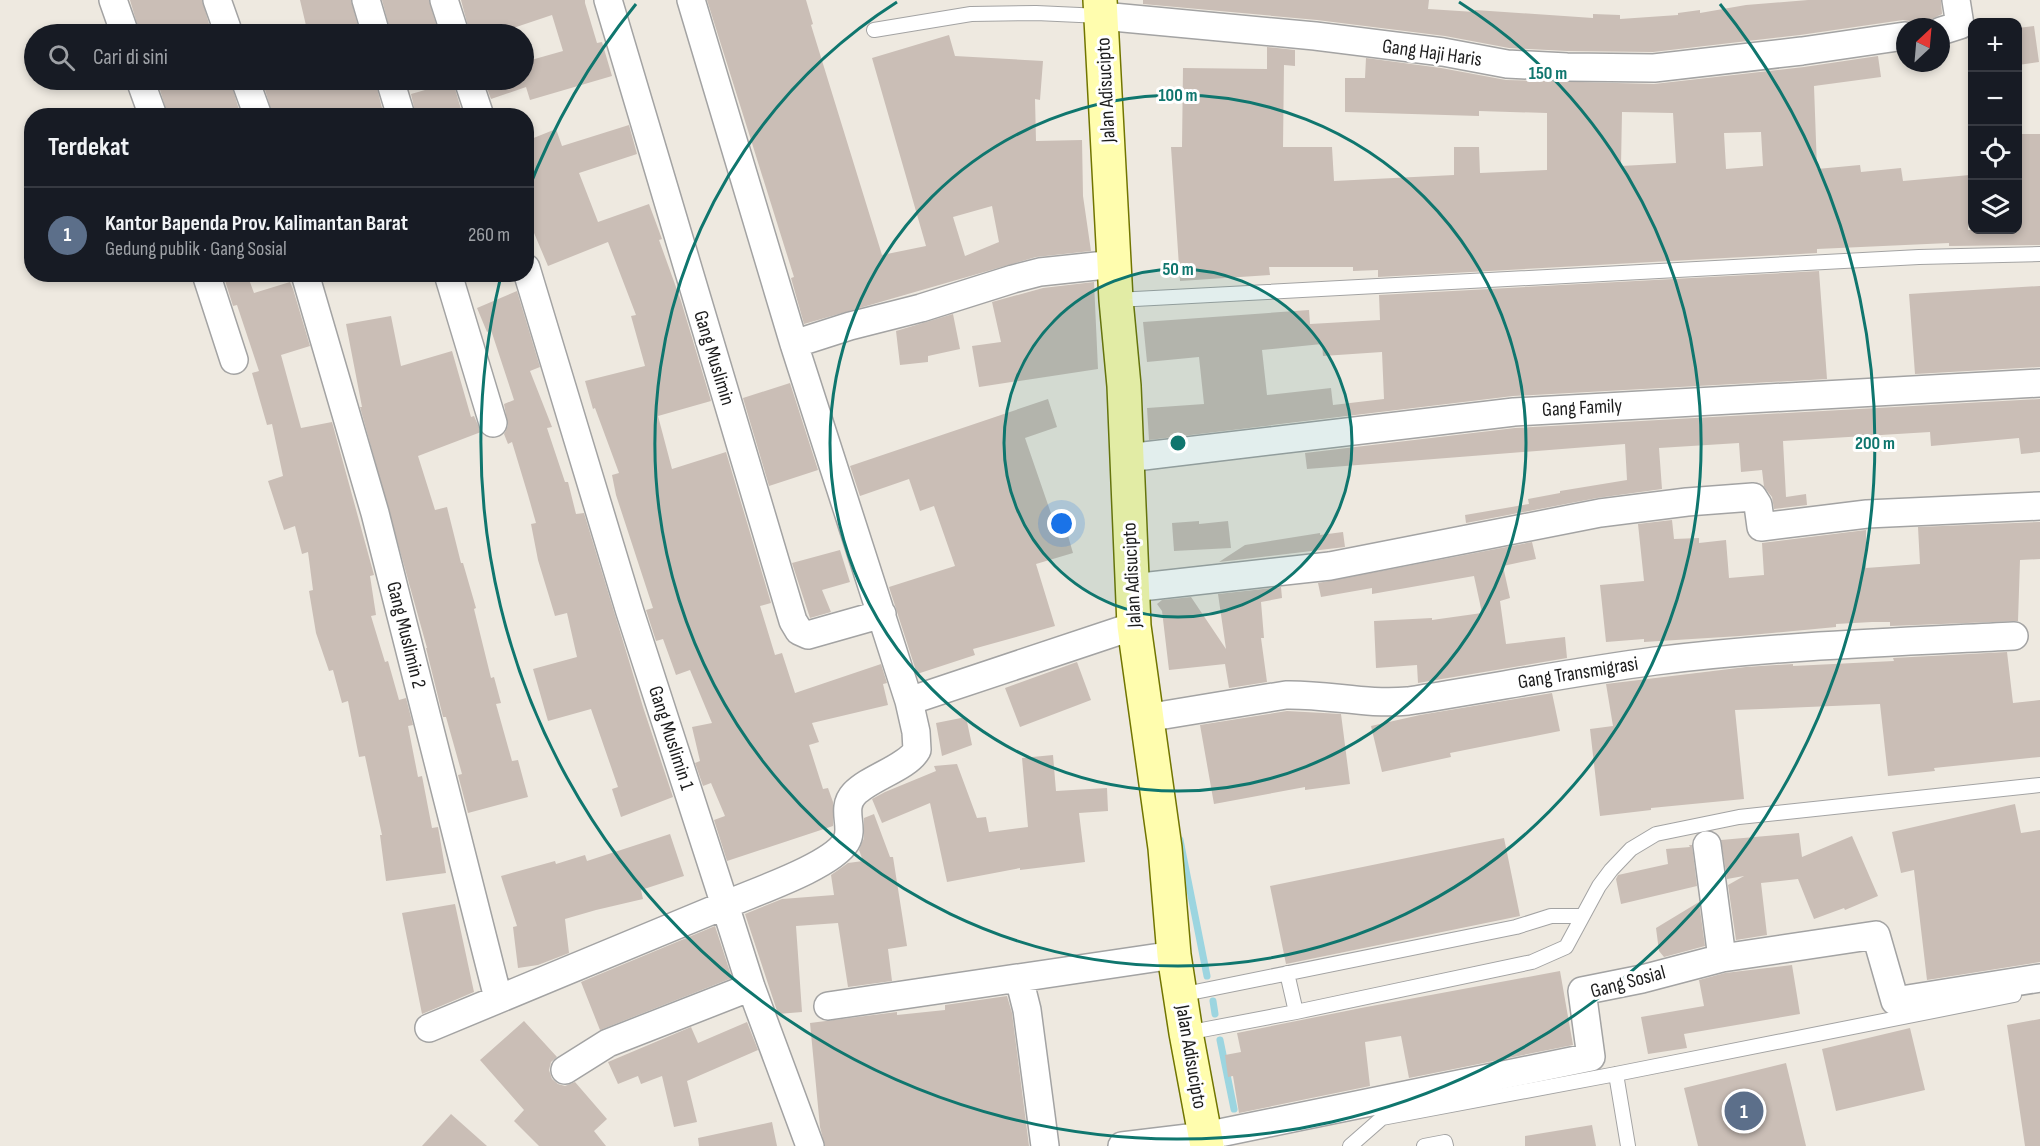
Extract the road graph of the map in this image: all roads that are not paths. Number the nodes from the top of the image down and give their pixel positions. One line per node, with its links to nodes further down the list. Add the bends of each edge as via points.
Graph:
1 (113, 0): 9 (street)
2 (217, 0): 10 (street)
3 (366, 0): 11 (street)
4 (444, 0): 12 (street)
5 (608, 0): 38 (street, Gang Muslimin, via 793,621 799,631 808,634)
6 (691, 0): 31 (street)
7 (1956, 0): 13 (street, via 1960,25)
8 (1101, 8): 14 (lane, via 971,14); 15 (street, Gang Haji Haris, via 1443,52 1507,64 1567,67 1654,68); 25 (main road, Jalan Adisucipto)
9 (121, 24)
10 (225, 24)
11 (373, 24)
12 (451, 24)
13 (1950, 28)
14 (874, 30)
15 (1896, 37)
16 (144, 90): 20 (street)
17 (249, 90): 21 (street)
18 (393, 90): 22 (street)
19 (471, 90): 23 (street)
20 (150, 108)
21 (255, 108)
22 (399, 108)
23 (477, 108)
24 (2040, 254): 30 (lane, via 1919,257)
25 (1115, 264): 30 (main road, Jalan Adisucipto); 31 (street, via 1040,272)
26 (209, 282): 32 (street)
27 (307, 282): 55 (street, Gang Muslimin 2, via 375,513)
28 (450, 282): 34 (street)
29 (530, 282): 45 (street, Gang Muslimin 1, via 630,612)
30 (1116, 300): 35 (main road, Jalan Adisucipto)
31 (794, 344): 38 (street)
32 (234, 360)
33 (2040, 383): 35 (street, Gang Family, via 1514,412)
34 (493, 423)
35 (1127, 458): 37 (main road, Jalan Adisucipto)
36 (2040, 506): 37 (street, via 1867,514 1761,527 1753,497 1688,502 1600,513 1330,566)
37 (1132, 588): 39 (main road, Jalan Adisucipto)
38 (882, 614): 41 (street)
39 (1134, 626): 41 (street); 42 (main road, Jalan Adisucipto)
40 (2014, 636): 42 (street, Gang Transmigrasi, via 1657,661 1382,704 1309,694 1286,695)
41 (909, 701): 45 (street, via 917,750 852,796 847,807 848,839 841,848 822,862)
42 (1146, 718): 47 (main road, Jalan Adisucipto, via 1165,848)
43 (2040, 785): 46 (lane, via 1739,817 1656,834 1631,849 1611,870)
44 (1707, 845): 48 (street)
45 (725, 905): 52 (street, Gang Muslimin 1); 55 (street)
46 (1582, 916): 49 (lane, via 1551,916 1516,927); 57 (lane, via 1566,947 1532,962)
47 (1174, 956): 50 (street); 54 (main road, Jalan Adisucipto)
48 (1722, 958): 51 (street, Gang Sosial, via 1876,935 1895,1001); 62 (street, Gang Sosial, via 1582,990 1591,1057)
49 (1287, 974): 54 (lane); 57 (lane)
50 (1019, 978): 56 (street); 64 (street, via 1027,1010)
51 (2040, 978)
52 (751, 987): 60 (street, via 608,1043); 63 (street, Gang Muslimin 1)
53 (2040, 991): 61 (lane)
54 (1180, 995): 59 (main road, Jalan Adisucipto)
55 (498, 998): 58 (street)
56 (828, 1006)
57 (1296, 1012): 59 (lane)
58 (429, 1028)
59 (1186, 1033): 62 (main road, Jalan Adisucipto)
60 (565, 1070)
61 (1616, 1074): 66 (lane, via 1382,1118); 69 (lane)
62 (1206, 1141): 65 (street)
63 (810, 1146)
64 (1045, 1146)
65 (1122, 1146)
66 (1350, 1146)
67 (1424, 1146): 68 (lane, via 1445,1142)
68 (1446, 1146)
69 (1628, 1146)

